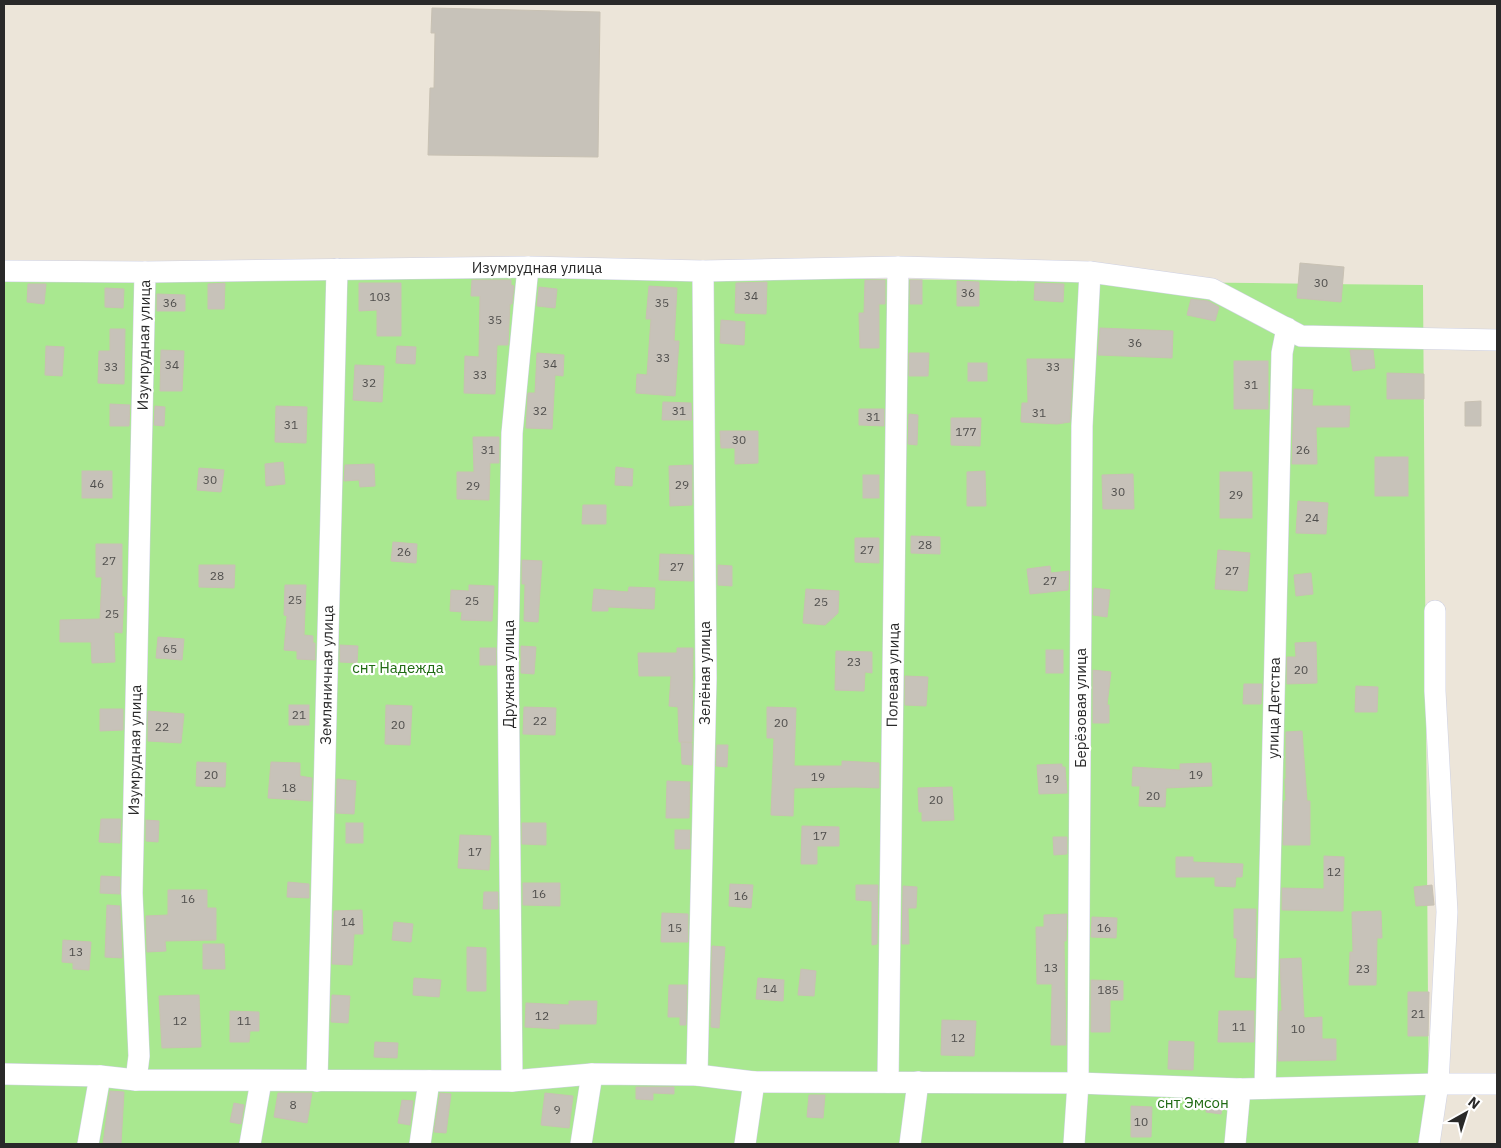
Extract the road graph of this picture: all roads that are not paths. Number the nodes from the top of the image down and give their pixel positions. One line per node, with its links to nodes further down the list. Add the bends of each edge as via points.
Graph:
1 (528, 267): 3 (street, Изумрудная улица); 5 (street, Изумрудная улица); 19 (street, Дружная улица, via 512,434 508,652)
2 (898, 267): 5 (street, Изумрудная улица); 7 (street, Изумрудная улица); 21 (street, Полевая улица)
3 (337, 270): 6 (street, Изумрудная улица); 17 (street, Земляничная улица)
4 (4, 271): 6 (street)
5 (703, 271): 13 (street, Зелёная улица, via 706,678)
6 (145, 272): 15 (street, Изумрудная улица, via 132,893 139,1056)
7 (1090, 272): 8 (street, Изумрудная улица, via 1212,289); 23 (street, Берёзовая улица, via 1082,426)
8 (1287, 328): 9 (street, Изумрудная улица, via 1301,336); 26 (street, улица Детства, via 1282,353)
9 (1497, 340)
10 (1435, 611): 24 (street, via 1435,691 1447,912)
11 (4, 1074): 14 (street)
12 (592, 1074): 13 (street); 19 (street); 31 (street)
13 (697, 1074): 20 (street)
14 (100, 1076): 15 (street); 28 (street)
15 (136, 1080): 16 (street)
16 (261, 1081): 17 (street); 29 (street)
17 (317, 1081): 18 (street)
18 (429, 1081): 19 (street); 30 (street)
19 (512, 1081)
20 (754, 1082): 21 (street); 32 (street)
21 (888, 1082): 22 (street)
22 (918, 1082): 23 (street); 33 (street)
23 (1078, 1083): 27 (street); 34 (street, Берёзовая улица)
24 (1438, 1084): 25 (street); 26 (street); 36 (street)
25 (1497, 1084)
26 (1265, 1088): 27 (street)
27 (1240, 1089): 35 (street)
28 (88, 1144)
29 (250, 1144)
30 (420, 1144)
31 (581, 1144)
32 (745, 1144)
33 (910, 1144)
34 (1074, 1144)
35 (1234, 1144)
36 (1429, 1144)

